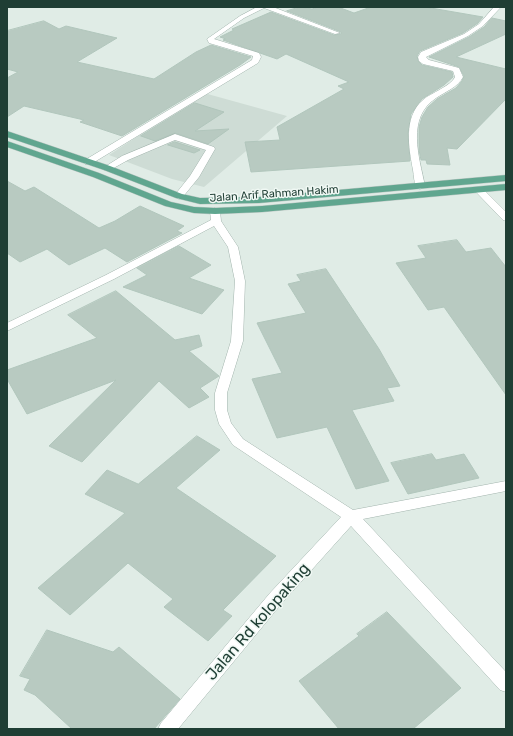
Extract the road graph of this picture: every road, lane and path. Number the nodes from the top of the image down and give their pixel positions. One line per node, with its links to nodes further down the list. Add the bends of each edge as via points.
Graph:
1 (262, 7): 7 (street, via 210,39 211,42 256,55 255,61)
2 (267, 7): 4 (street)
3 (498, 7): 11 (street, via 481,25 466,35 422,57 426,62 456,70 459,77 422,105 413,120)
4 (337, 33)
5 (7, 134): 7 (main road, Jalan Arif Rahman Hakim)
6 (7, 144): 9 (main road, Jalan Arif Rahman Hakim)
7 (88, 162): 8 (main road, Jalan Arif Rahman Hakim)
8 (107, 168): 9 (main road); 14 (main road, Jalan Arif Rahman Hakim); 14 (street, via 175,137 211,149 194,177)
9 (96, 175): 15 (main road, Jalan Arif Rahman Hakim)
10 (506, 178): 12 (main road, Jalan Arif Rahman Hakim)
11 (420, 186): 12 (main road, Jalan Arif Rahman Hakim); 14 (main road, Jalan Arif Rahman Hakim, via 215,202)
12 (476, 186): 13 (main road, Jalan Arif Rahman Hakim); 16 (main road, Jalan Arif Rahman Hakim); 17 (street)
13 (506, 187)
14 (178, 196): 15 (main road)
15 (168, 204): 16 (main road, Jalan Arif Rahman Hakim)
16 (216, 216): 18 (street, via 110,277); 20 (street, via 233,247 240,281 237,341 220,393 221,410 226,424 238,442)
17 (506, 218)
18 (7, 327)
19 (506, 486): 20 (street)
20 (351, 516): 21 (street); 22 (street, Jalan Rd kolopaking, via 276,598)
21 (506, 684)
22 (167, 729)

